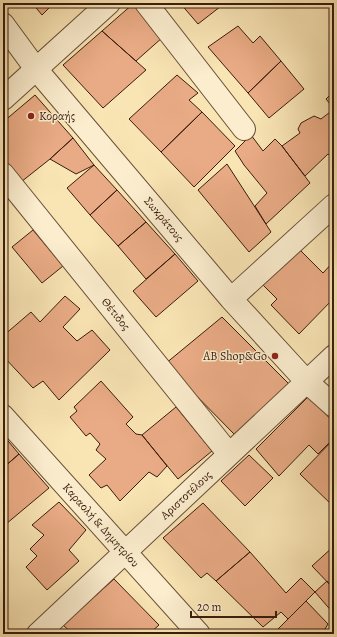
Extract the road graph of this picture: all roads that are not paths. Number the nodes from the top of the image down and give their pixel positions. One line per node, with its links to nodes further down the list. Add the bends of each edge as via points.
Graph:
1 (108, 3): 4 (street)
2 (146, 3): 6 (street)
3 (3, 24): 4 (street, Σωκράτους)
4 (36, 69): 5 (street); 9 (street, Σωκράτους)
5 (3, 99)
6 (244, 128)
7 (3, 174): 14 (street, Θέτιδος)
8 (334, 205): 9 (street)
9 (231, 299): 11 (street, Σωκράτους)
10 (334, 356): 11 (street, Αριστοτέλους)
11 (307, 382): 12 (street, Σωκράτους); 14 (street, Αριστοτέλους)
12 (334, 406)
13 (3, 416): 15 (street, Καραολή & Δημητρίου)
14 (229, 454): 15 (street, Αριστοτέλους)
15 (125, 552): 16 (street, Αριστοτέλους); 17 (street, Καραολή & Δημητρίου)
16 (38, 634)
17 (199, 634)

